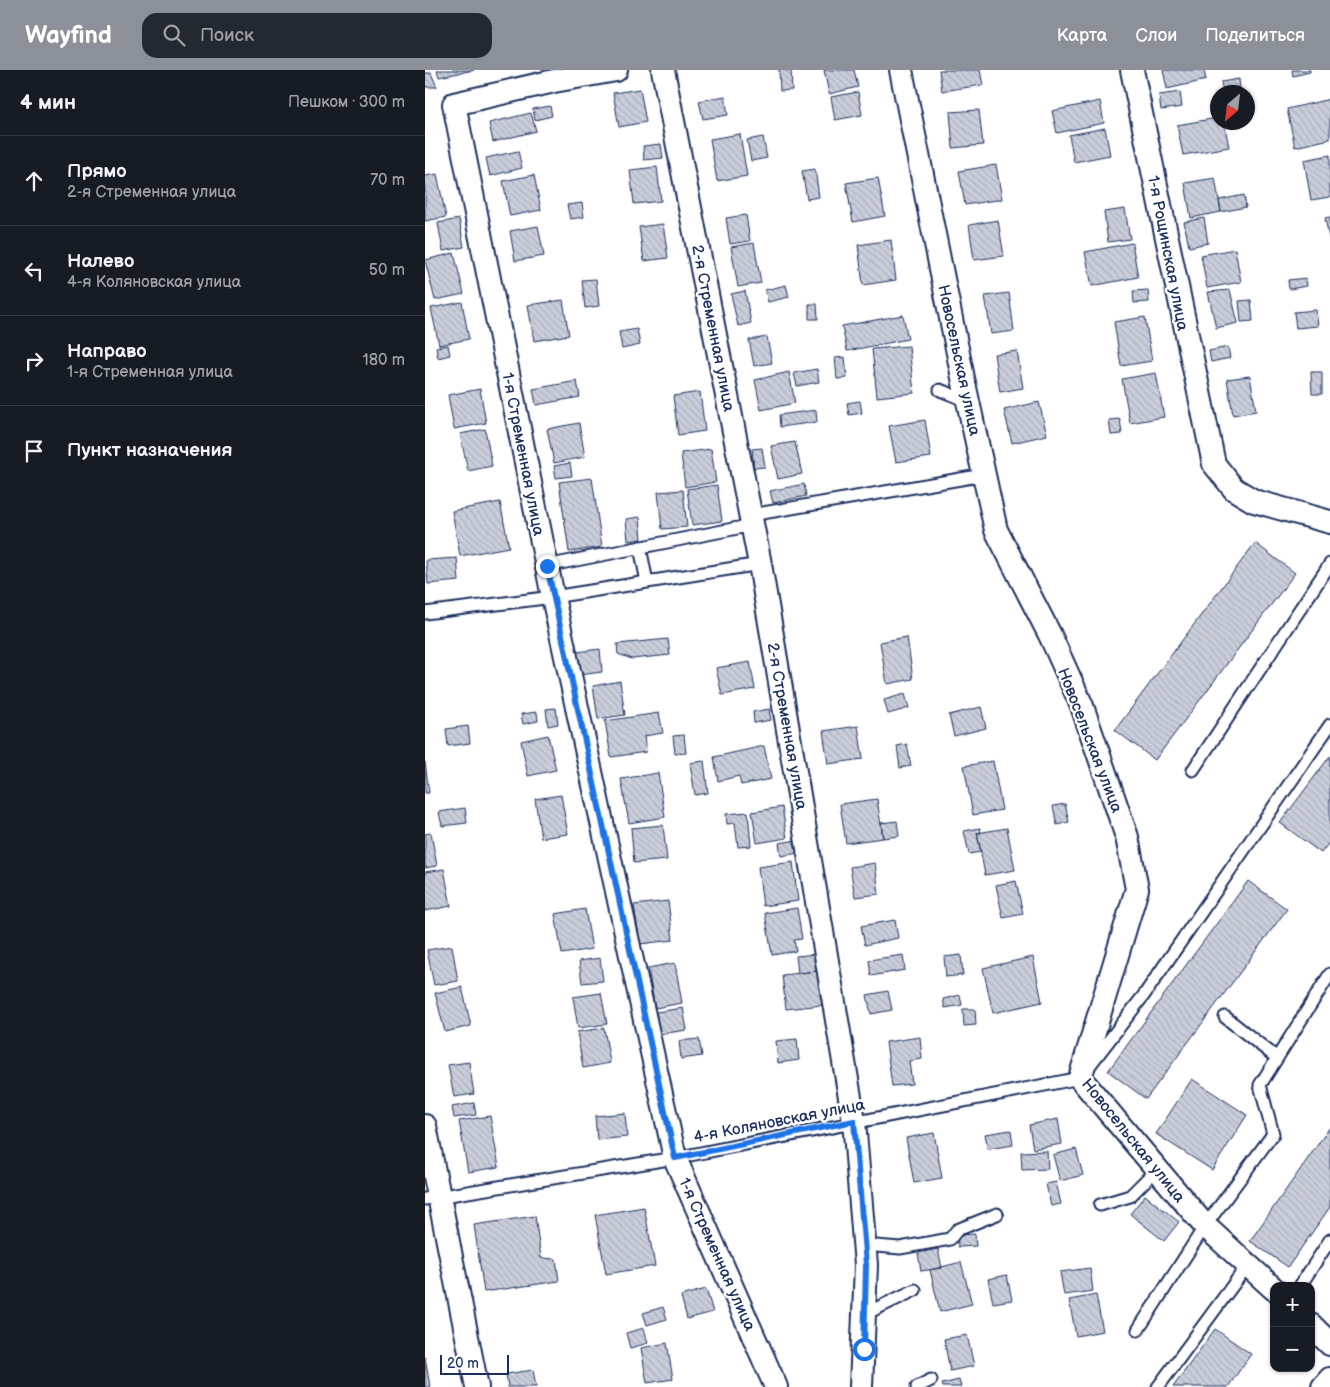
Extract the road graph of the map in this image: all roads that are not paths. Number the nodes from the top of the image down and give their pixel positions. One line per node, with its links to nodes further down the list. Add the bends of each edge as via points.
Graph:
1 (616, 70): 5 (street)
2 (663, 70): 9 (street, 2-я Стременная улица)
3 (901, 70): 7 (street, Новосельская улица)
4 (1132, 70): 10 (street, 1-я Рощинская улица, via 1214,464 1234,488 1254,501)
5 (553, 75): 14 (street, 1-я Стременная улица, via 454,104)
6 (940, 390): 7 (lane)
7 (968, 402): 8 (street, Новосельская улица)
8 (984, 475): 9 (lane); 23 (street, Новосельская улица, via 996,530 1082,706 1127,837 1137,889)
9 (752, 520): 11 (lane); 12 (street, 2-я Стременная улица)
10 (1330, 522)
11 (640, 547): 14 (lane); 15 (lane)
12 (760, 564): 15 (lane); 24 (street, 2-я Стременная улица)
13 (1330, 564): 19 (lane)
14 (547, 566): 16 (street, 1-я Стременная улица)
15 (647, 582): 16 (lane)
16 (553, 597): 17 (lane); 26 (street, 1-я Стременная улица)
17 (425, 613)
18 (1330, 725): 23 (lane, via 1144,995)
19 (1193, 770)
20 (1330, 974): 22 (lane)
21 (1225, 1017): 22 (lane)
22 (1277, 1058): 31 (lane, via 1260,1085 1273,1134)
23 (1080, 1078): 24 (lane, 4-я Коляновская улица); 27 (street, Новосельская улица)
24 (854, 1121): 26 (lane, 4-я Коляновская улица); 33 (street, 2-я Стременная улица)
25 (425, 1126): 28 (street)
26 (675, 1158): 28 (lane, 4-я Коляновская улица); 45 (street, 1-я Стременная улица)
27 (1157, 1169): 29 (lane, via 1130,1196); 31 (street, Новосельская улица)
28 (431, 1197): 44 (street)
29 (1100, 1205)
30 (997, 1214): 33 (lane, via 957,1230 950,1239 900,1248)
31 (1205, 1226): 34 (street, Новосельская улица); 40 (lane)
32 (1330, 1240): 35 (lane)
33 (864, 1245): 38 (street, 2-я Стременная улица)
34 (1247, 1266): 36 (street, Новосельская улица); 48 (lane)
35 (1303, 1282)
36 (1270, 1286)
37 (915, 1290): 38 (lane)
38 (865, 1314): 46 (street, 2-я Стременная улица)
39 (1313, 1327): 41 (street)
40 (1138, 1330)
41 (1330, 1344)
42 (1330, 1379): 49 (street)
43 (931, 1380): 47 (lane)
44 (477, 1387)
45 (776, 1387)
46 (861, 1387)
47 (917, 1387)
48 (1158, 1387)
49 (1323, 1387)

